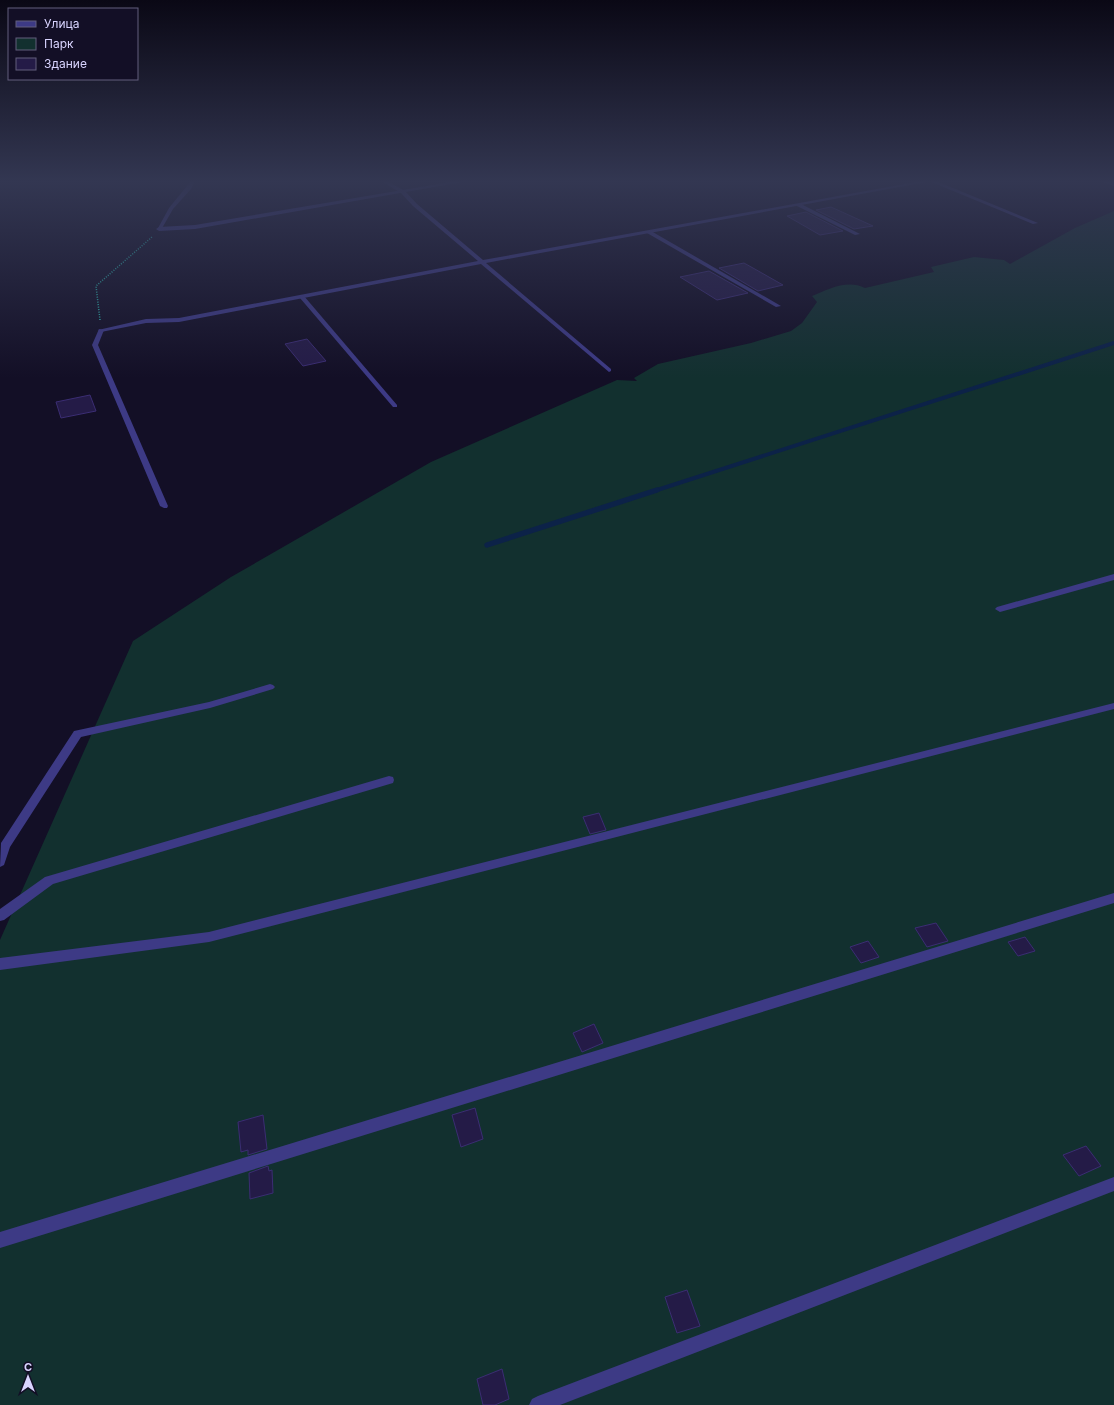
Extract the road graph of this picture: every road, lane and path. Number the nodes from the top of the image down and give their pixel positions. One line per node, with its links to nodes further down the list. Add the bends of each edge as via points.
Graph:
1 (142, 247): 8 (path, via 96,286)
2 (465, 247): 5 (street)
3 (568, 247): 5 (street)
4 (674, 247): 7 (street)
5 (483, 262): 6 (street); 9 (street)
6 (302, 297): 8 (street, via 179,320 146,321); 10 (street)
7 (778, 306)
8 (100, 330): 11 (street, via 95,345)
9 (610, 370)
10 (395, 406)
11 (164, 506)
12 (1114, 577): 13 (street)
13 (1000, 609)
14 (270, 687): 17 (street, via 210,706 78,734 6,846)
15 (1114, 706): 20 (street, via 209,938)
16 (389, 780): 19 (street, via 49,880)
17 (0, 862)
18 (1114, 898): 22 (street)
19 (0, 916)
20 (0, 964)
21 (1114, 1184): 23 (street)
22 (0, 1240)
23 (538, 1405)

